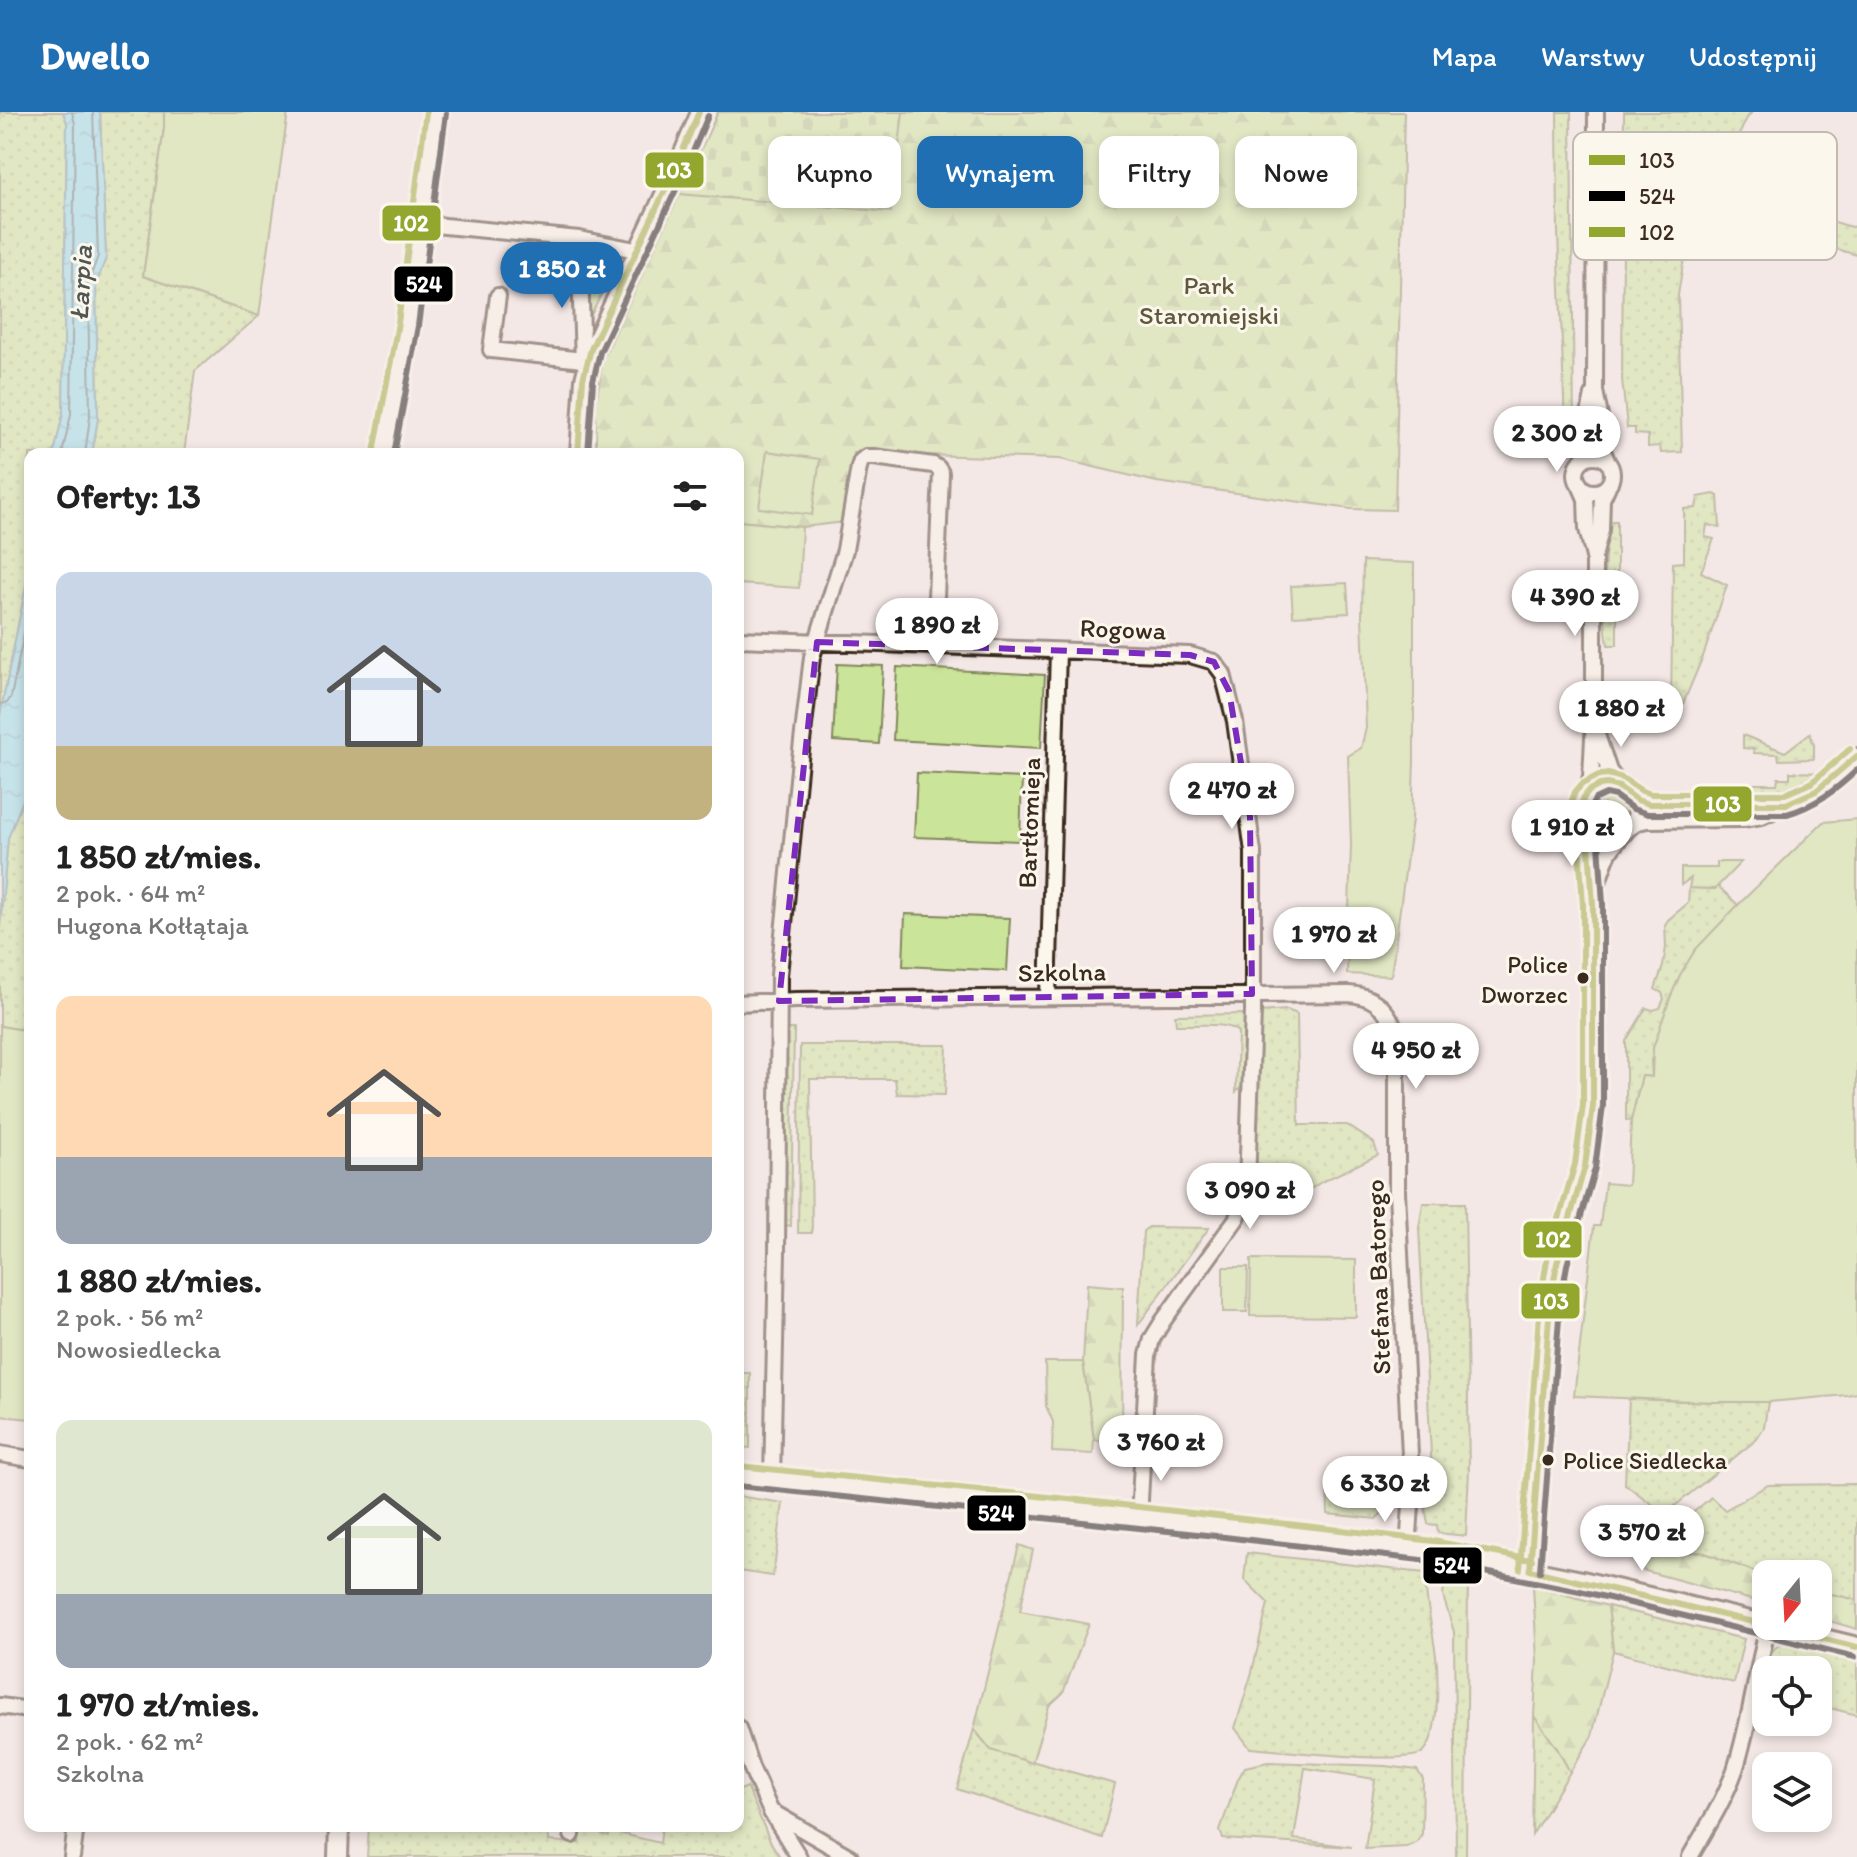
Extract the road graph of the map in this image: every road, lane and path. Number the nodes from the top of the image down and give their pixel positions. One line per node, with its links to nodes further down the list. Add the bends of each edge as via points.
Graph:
1 (436, 112): 5 (main road)
2 (699, 112): 7 (street)
3 (1596, 112): 4 (street)
4 (1596, 132)
5 (423, 223): 6 (street); 13 (main road)
6 (579, 239): 7 (street); 10 (street)
7 (636, 250): 11 (street, via 591,349)
8 (1595, 260): 12 (street)
9 (498, 296): 10 (street, via 491,350)
10 (583, 360): 11 (street)
11 (583, 379): 14 (street)
12 (1595, 391): 15 (street); 16 (street)
13 (385, 448)
14 (578, 448)
15 (1580, 463): 16 (street, via 1594,456); 17 (street)
16 (1608, 463): 18 (street)
17 (1579, 483): 18 (street, via 1591,492); 19 (street)
18 (1608, 486): 19 (street)
19 (1594, 557): 24 (street)
20 (744, 639): 21 (street, Rogowa)
21 (817, 642): 22 (street, Rogowa); 22 (street, via 845,550 861,461 874,457 933,465 941,473); 34 (street, via 800,759)
22 (934, 647): 23 (street, Rogowa)
23 (1058, 651): 32 (street, Rogowa, via 1190,655 1214,662 1223,674 1250,817); 33 (street, Bartłomieja)
24 (1594, 719): 26 (street, via 1607,766); 27 (street, via 1591,777)
25 (1857, 756): 28 (street, via 1821,788)
26 (1627, 792): 27 (street, via 1603,785); 28 (street, via 1651,804); 30 (street, via 1635,812)
27 (1584, 797): 29 (street)
28 (1793, 803): 30 (street, via 1748,819 1650,819)
29 (1582, 823): 30 (street, via 1599,839); 31 (street, via 1589,845)
30 (1627, 831): 31 (street, via 1605,863)
31 (1593, 905): 43 (street, via 1592,1120 1550,1304)
32 (1252, 994): 33 (street, Szkolna); 36 (street, Szkolna, via 1353,994); 41 (street, via 1245,1195 1237,1218 1152,1339)
33 (1048, 997): 34 (street, Szkolna)
34 (779, 1001): 35 (street, Szkolna); 40 (street)
35 (744, 1003)
36 (1382, 1007): 42 (street, Stefana Batorego, via 1397,1040 1397,1192 1411,1475)
37 (0, 1454): 38 (street)
38 (24, 1458)
39 (744, 1477): 40 (main road)
40 (772, 1479): 41 (main road)
41 (1139, 1518): 42 (main road)
42 (1408, 1549): 43 (main road)
43 (1530, 1570): 44 (main road)
44 (1752, 1622)
45 (1765, 1640): 58 (street, via 1734,1772)
46 (1827, 1640): 47 (main road)
47 (1857, 1647)
48 (0, 1706): 49 (street)
49 (24, 1709)
50 (744, 1746): 51 (street)
51 (771, 1812): 56 (street); 57 (street)
52 (75, 1832): 54 (street)
53 (339, 1832): 55 (main road)
54 (72, 1857)
55 (338, 1857)
56 (799, 1857)
57 (850, 1857)
58 (1690, 1857)

